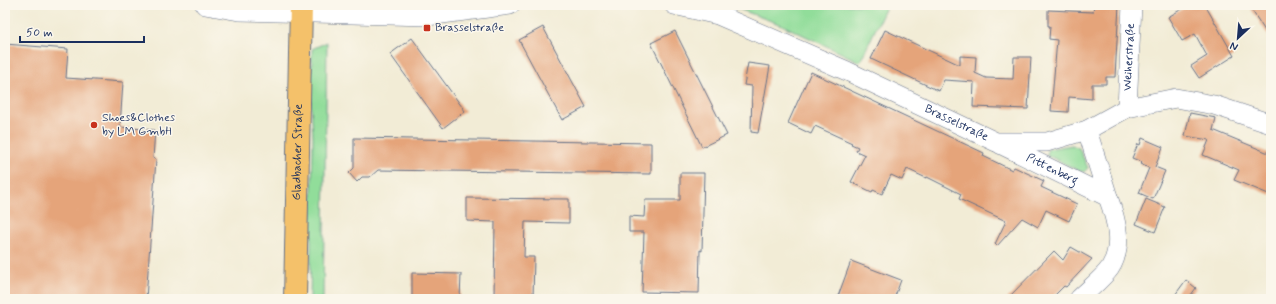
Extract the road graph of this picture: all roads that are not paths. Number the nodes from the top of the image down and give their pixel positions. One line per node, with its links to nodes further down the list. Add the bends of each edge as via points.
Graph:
1 (205, 5): 5 (street, via 239,11)
2 (510, 5): 5 (street, via 427,16)
3 (674, 5): 9 (street, Brasselstraße, via 718,15 846,71)
4 (1132, 5): 6 (street, Weiherstraße)
5 (301, 9): 11 (main road, Gladbacher Straße)
6 (1127, 108): 7 (street, Brasselstraße, via 1176,98 1214,105); 8 (street, Brasselstraße)
7 (1271, 124)
8 (1087, 130): 9 (street, Brasselstraße, via 1047,142); 10 (street)
9 (996, 142): 10 (street, Pittenberg)
10 (1108, 197): 12 (street, via 1116,221 1118,248 1110,268)
11 (296, 299)
12 (1079, 299)

